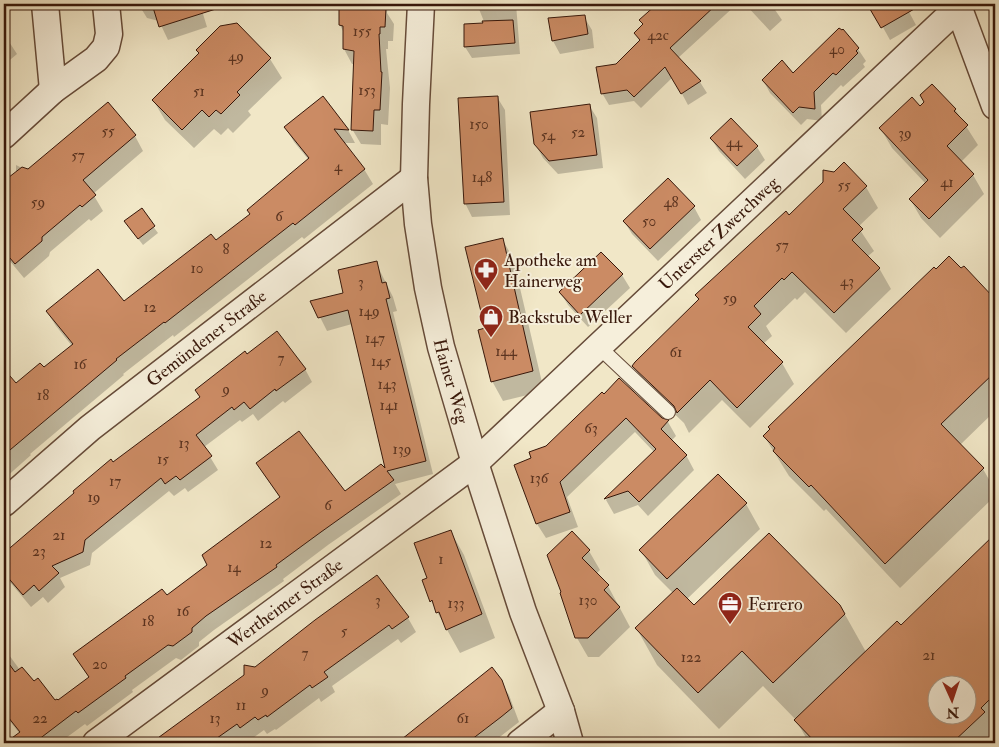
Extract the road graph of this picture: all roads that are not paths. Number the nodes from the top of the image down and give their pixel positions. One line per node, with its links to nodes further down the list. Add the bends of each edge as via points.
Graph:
1 (45, 4): 5 (street)
2 (106, 4): 5 (street, via 109,34 106,47 96,59)
3 (421, 4): 8 (street, Hainer Weg)
4 (960, 5): 6 (street); 9 (street, Unterster Zwerchweg)
5 (53, 90): 7 (street)
6 (995, 106)
7 (4, 135)
8 (414, 178): 11 (street, Hainer Weg, via 428,288); 12 (street, Gemündener Straße, via 90,428)
9 (599, 347): 10 (lane); 11 (street, Unterster Zwerchweg)
10 (668, 412)
11 (475, 463): 13 (street, Hainer Weg, via 523,612); 14 (street, Wertheimer Straße)
12 (4, 503)
13 (561, 711): 15 (street); 16 (street, Hainer Weg)
14 (96, 743)
15 (520, 743)
16 (570, 743)

